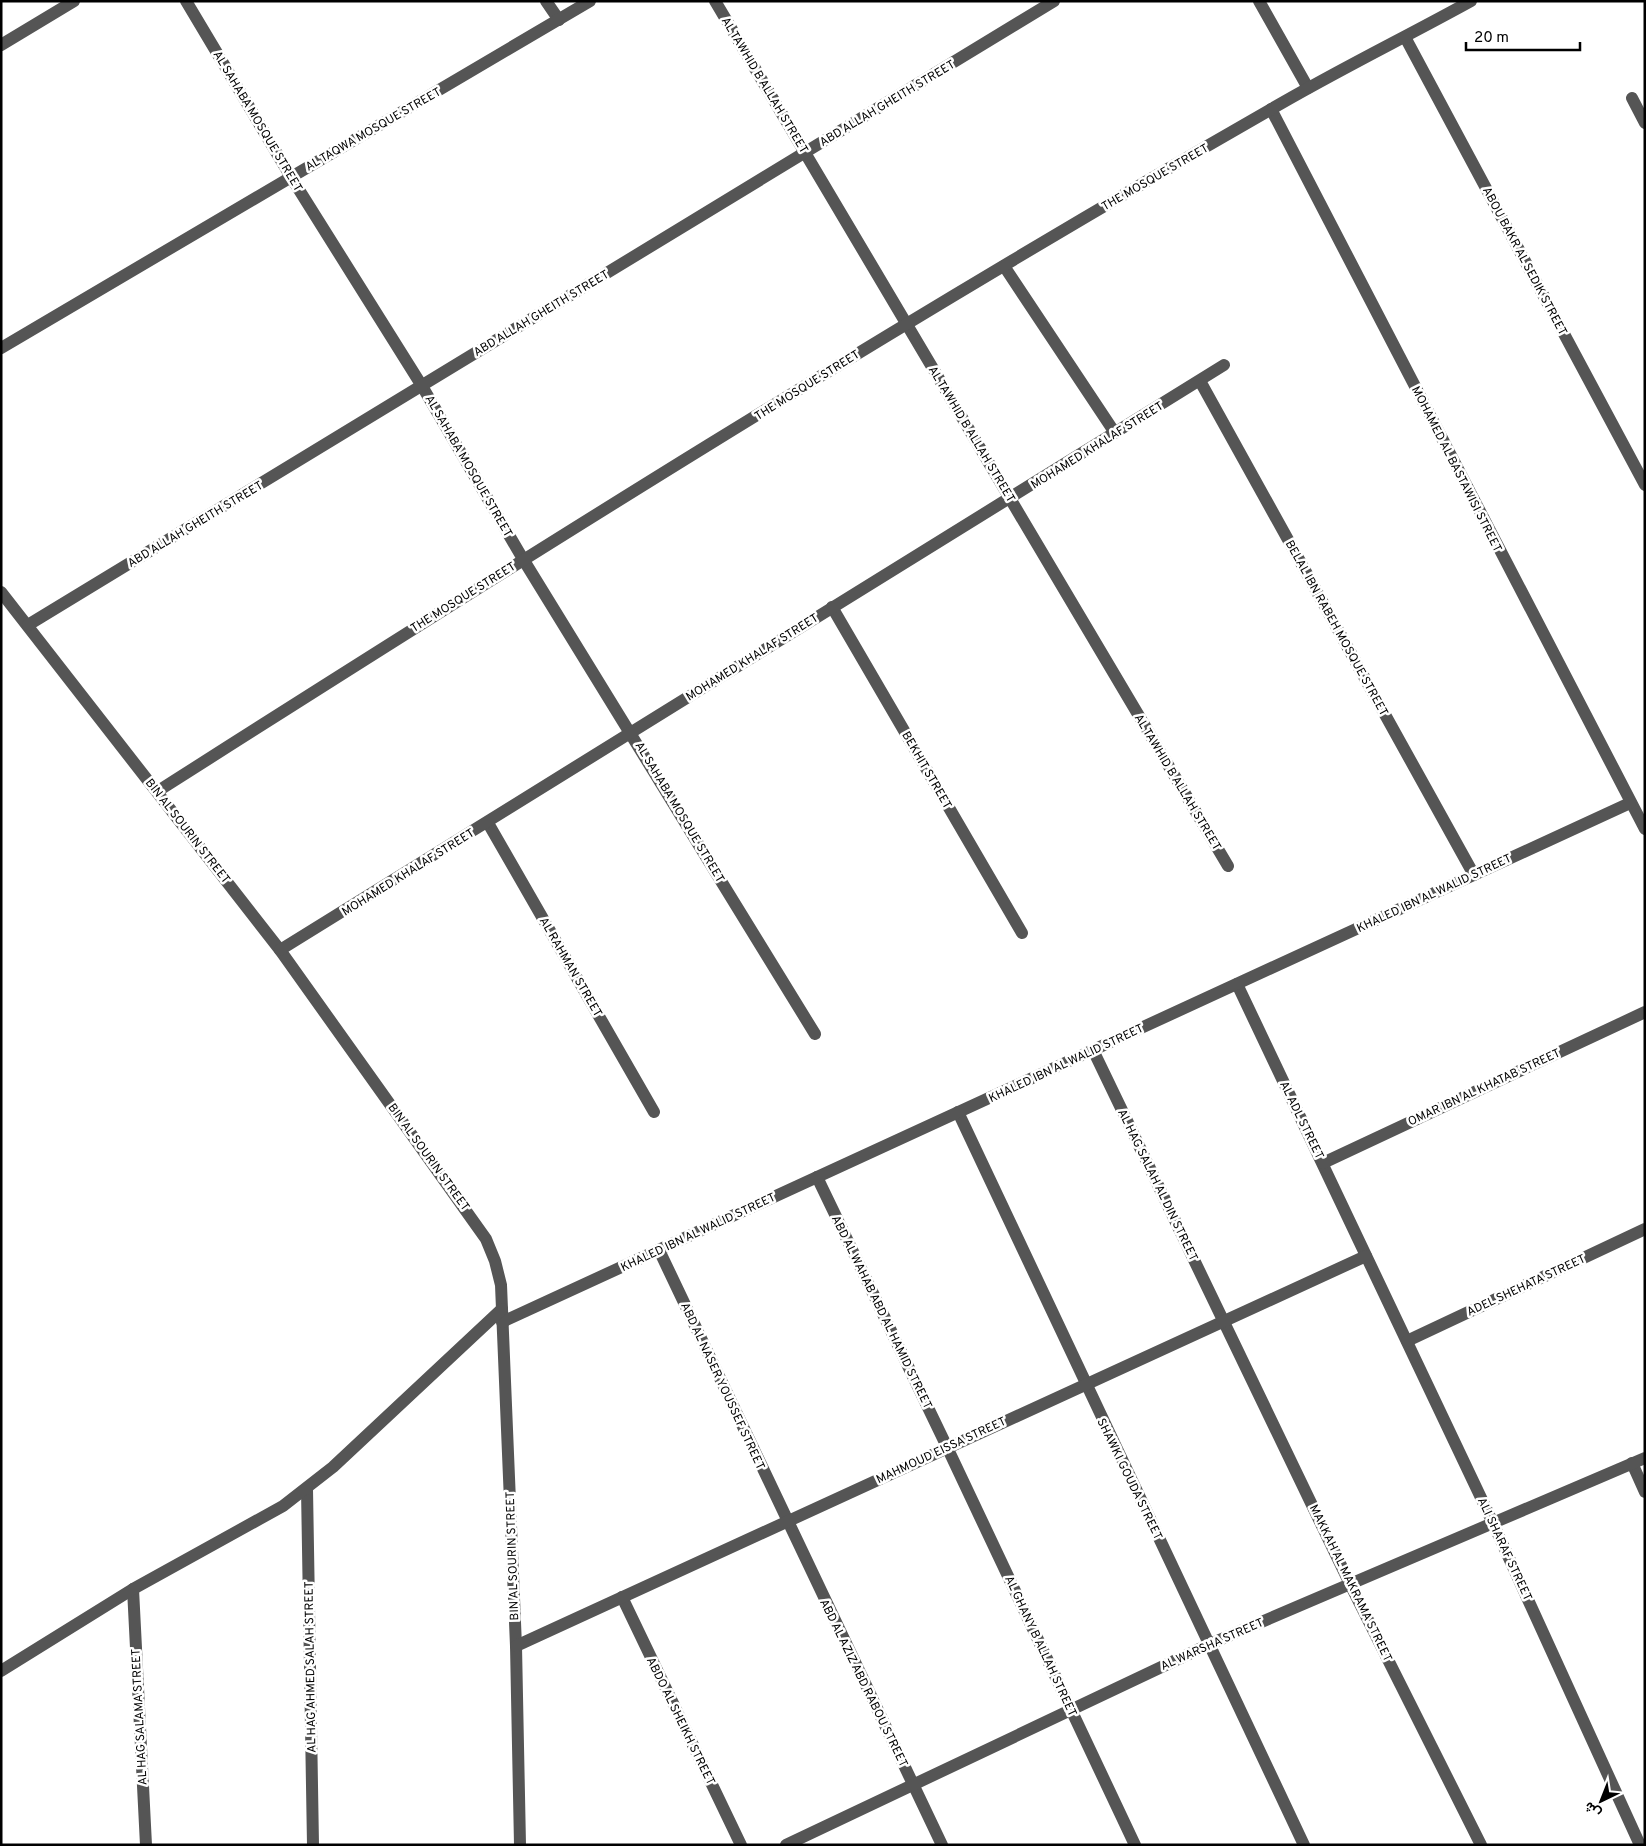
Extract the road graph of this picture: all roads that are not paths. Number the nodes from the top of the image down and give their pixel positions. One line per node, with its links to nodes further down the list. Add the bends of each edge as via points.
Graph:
1 (74, 1): 11 (street)
2 (186, 1): 17 (street, AL SAHABA MOSQUE STREET)
3 (546, 1): 9 (street)
4 (590, 1): 9 (street, AL TAQWA MOSQUE STREET)
5 (715, 1): 16 (street, AL TAWHID B ALLAH STREET)
6 (1054, 1): 16 (street, ABD ALLAH GHEITH STREET)
7 (1259, 1): 12 (street)
8 (1471, 1): 10 (street, THE MOSQUE STREET)
9 (558, 20): 17 (street, AL TAQWA MOSQUE STREET)
10 (1405, 37): 12 (street, THE MOSQUE STREET); 25 (street, ABOU BAKR AL SEDIK STREET)
11 (1, 45)
12 (1308, 88): 14 (street, THE MOSQUE STREET)
13 (1632, 98): 15 (street)
14 (1271, 109): 18 (street, THE MOSQUE STREET); 33 (street, MOHAMED AL BASTAWISI STREET)
15 (1645, 123)
16 (805, 153): 19 (street, AL TAWHID B ALLAH STREET); 23 (street, ABD ALLAH GHEITH STREET)
17 (291, 177): 20 (street, AL TAQWA MOSQUE STREET); 23 (street, AL SAHABA MOSQUE STREET)
18 (1004, 266): 19 (street, THE MOSQUE STREET); 24 (street)
19 (906, 324): 26 (street, AL TAWHID B ALLAH STREET); 27 (street, THE MOSQUE STREET)
20 (1, 348)
21 (1224, 365): 22 (street, MOHAMED KHALAF STREET)
22 (1200, 381): 24 (street, MOHAMED KHALAF STREET); 37 (street, BELAL IBN RABEH MOSQUE STREET)
23 (422, 386): 27 (street, AL SAHABA MOSQUE STREET); 30 (street, ABD ALLAH GHEITH STREET)
24 (1115, 433): 26 (street, MOHAMED KHALAF STREET)
25 (1645, 485)
26 (1010, 499): 29 (street, MOHAMED KHALAF STREET); 36 (street, AL TAWHID B ALLAH STREET)
27 (524, 559): 31 (street, AL SAHABA MOSQUE STREET); 32 (street, THE MOSQUE STREET)
28 (1, 592): 30 (street, BIN AL SOURIN STREET)
29 (832, 607): 31 (street, MOHAMED KHALAF STREET); 38 (street, BEKHIT STREET)
30 (28, 625): 32 (street, BIN AL SOURIN STREET)
31 (631, 733): 34 (street, MOHAMED KHALAF STREET); 42 (street, AL SAHABA MOSQUE STREET)
32 (158, 791): 39 (street, BIN AL SOURIN STREET)
33 (1630, 803): 35 (street, MOHAMED AL BASTAWISI STREET); 37 (street, KHALED IBN AL WALID STREET)
34 (488, 823): 39 (street, MOHAMED KHALAF STREET); 44 (street, AL RAHMAN STREET)
35 (1645, 829)
36 (1228, 866)
37 (1474, 874): 40 (street, KHALED IBN AL WALID STREET)
38 (1022, 933)
39 (280, 950): 51 (street, BIN AL SOURIN STREET, via 486,1239 501,1285)
40 (1237, 984): 43 (street, KHALED IBN AL WALID STREET); 46 (street, AL ADL STREET)
41 (1645, 1012): 46 (street, OMAR IBN AL KHATAB STREET)
42 (815, 1034)
43 (1093, 1050): 45 (street, KHALED IBN AL WALID STREET); 52 (street, AL HAG SALAH AL DIN STREET)
44 (654, 1112)
45 (958, 1112): 47 (street, KHALED IBN AL WALID STREET); 55 (street, SHAWKI GOUDA STREET)
46 (1323, 1163): 50 (street, AL ADL STREET)
47 (817, 1177): 49 (street, KHALED IBN AL WALID STREET); 56 (street, ABD AL WAHAB ABD AL HAMID STREET)
48 (1645, 1229): 54 (street, ADEL SHEHATA STREET)
49 (659, 1250): 53 (street, KHALED IBN AL WALID STREET); 61 (street, ABD AL NASER YOUSSEF STREET)
50 (1366, 1256): 52 (street, MAHMOUD EISSA STREET); 54 (street, ALI SHARAF STREET)
51 (502, 1309): 53 (street, BIN AL SOURIN STREET); 59 (street)
52 (1223, 1320): 55 (street, MAHMOUD EISSA STREET); 63 (street, MAKKAH AL MAKRAMA STREET)
53 (502, 1322): 67 (street, BIN AL SOURIN STREET)
54 (1407, 1342): 62 (street, ALI SHARAF STREET)
55 (1085, 1384): 56 (street, MAHMOUD EISSA STREET); 66 (street, SHAWKI GOUDA STREET)
56 (947, 1447): 61 (street, MAHMOUD EISSA STREET); 69 (street, AL GHANY B ALLAH STREET)
57 (1645, 1458): 58 (street, AL WARSHA STREET)
58 (1632, 1463): 60 (street); 62 (street, AL WARSHA STREET)
59 (307, 1489): 64 (street, via 257,1522); 72 (street, AL HAG AHMED SALAH STREET)
60 (1645, 1492)
61 (787, 1521): 65 (street, MAHMOUD EISSA STREET); 70 (street, ABD AL AZIZ ABD RABOU STREET)
62 (1493, 1523): 63 (street, AL WARSHA STREET); 80 (street, ALI SHARAF STREET)
63 (1350, 1584): 66 (street, AL WARSHA STREET); 79 (street, MAKKAH AL MAKRAMA STREET)
64 (133, 1589): 68 (street); 71 (street, AL HAG SALAMA STREET)
65 (622, 1597): 67 (street, MAHMOUD EISSA STREET); 74 (street, ABDO AL SHEIKH STREET)
66 (1210, 1644): 69 (street, AL WARSHA STREET); 78 (street, SHAWKI GOUDA STREET)
67 (516, 1646): 73 (street, BIN AL SOURIN STREET)
68 (1, 1671)
69 (1070, 1710): 70 (street, AL WARSHA STREET); 77 (street, AL GHANY B ALLAH STREET)
70 (913, 1784): 75 (street, AL WARSHA STREET); 76 (street, ABD AL AZIZ ABD RABOU STREET)
71 (146, 1845)
72 (313, 1845)
73 (520, 1845)
74 (740, 1845)
75 (786, 1845)
76 (942, 1845)
77 (1136, 1845)
78 (1304, 1845)
79 (1482, 1845)
80 (1640, 1845)

